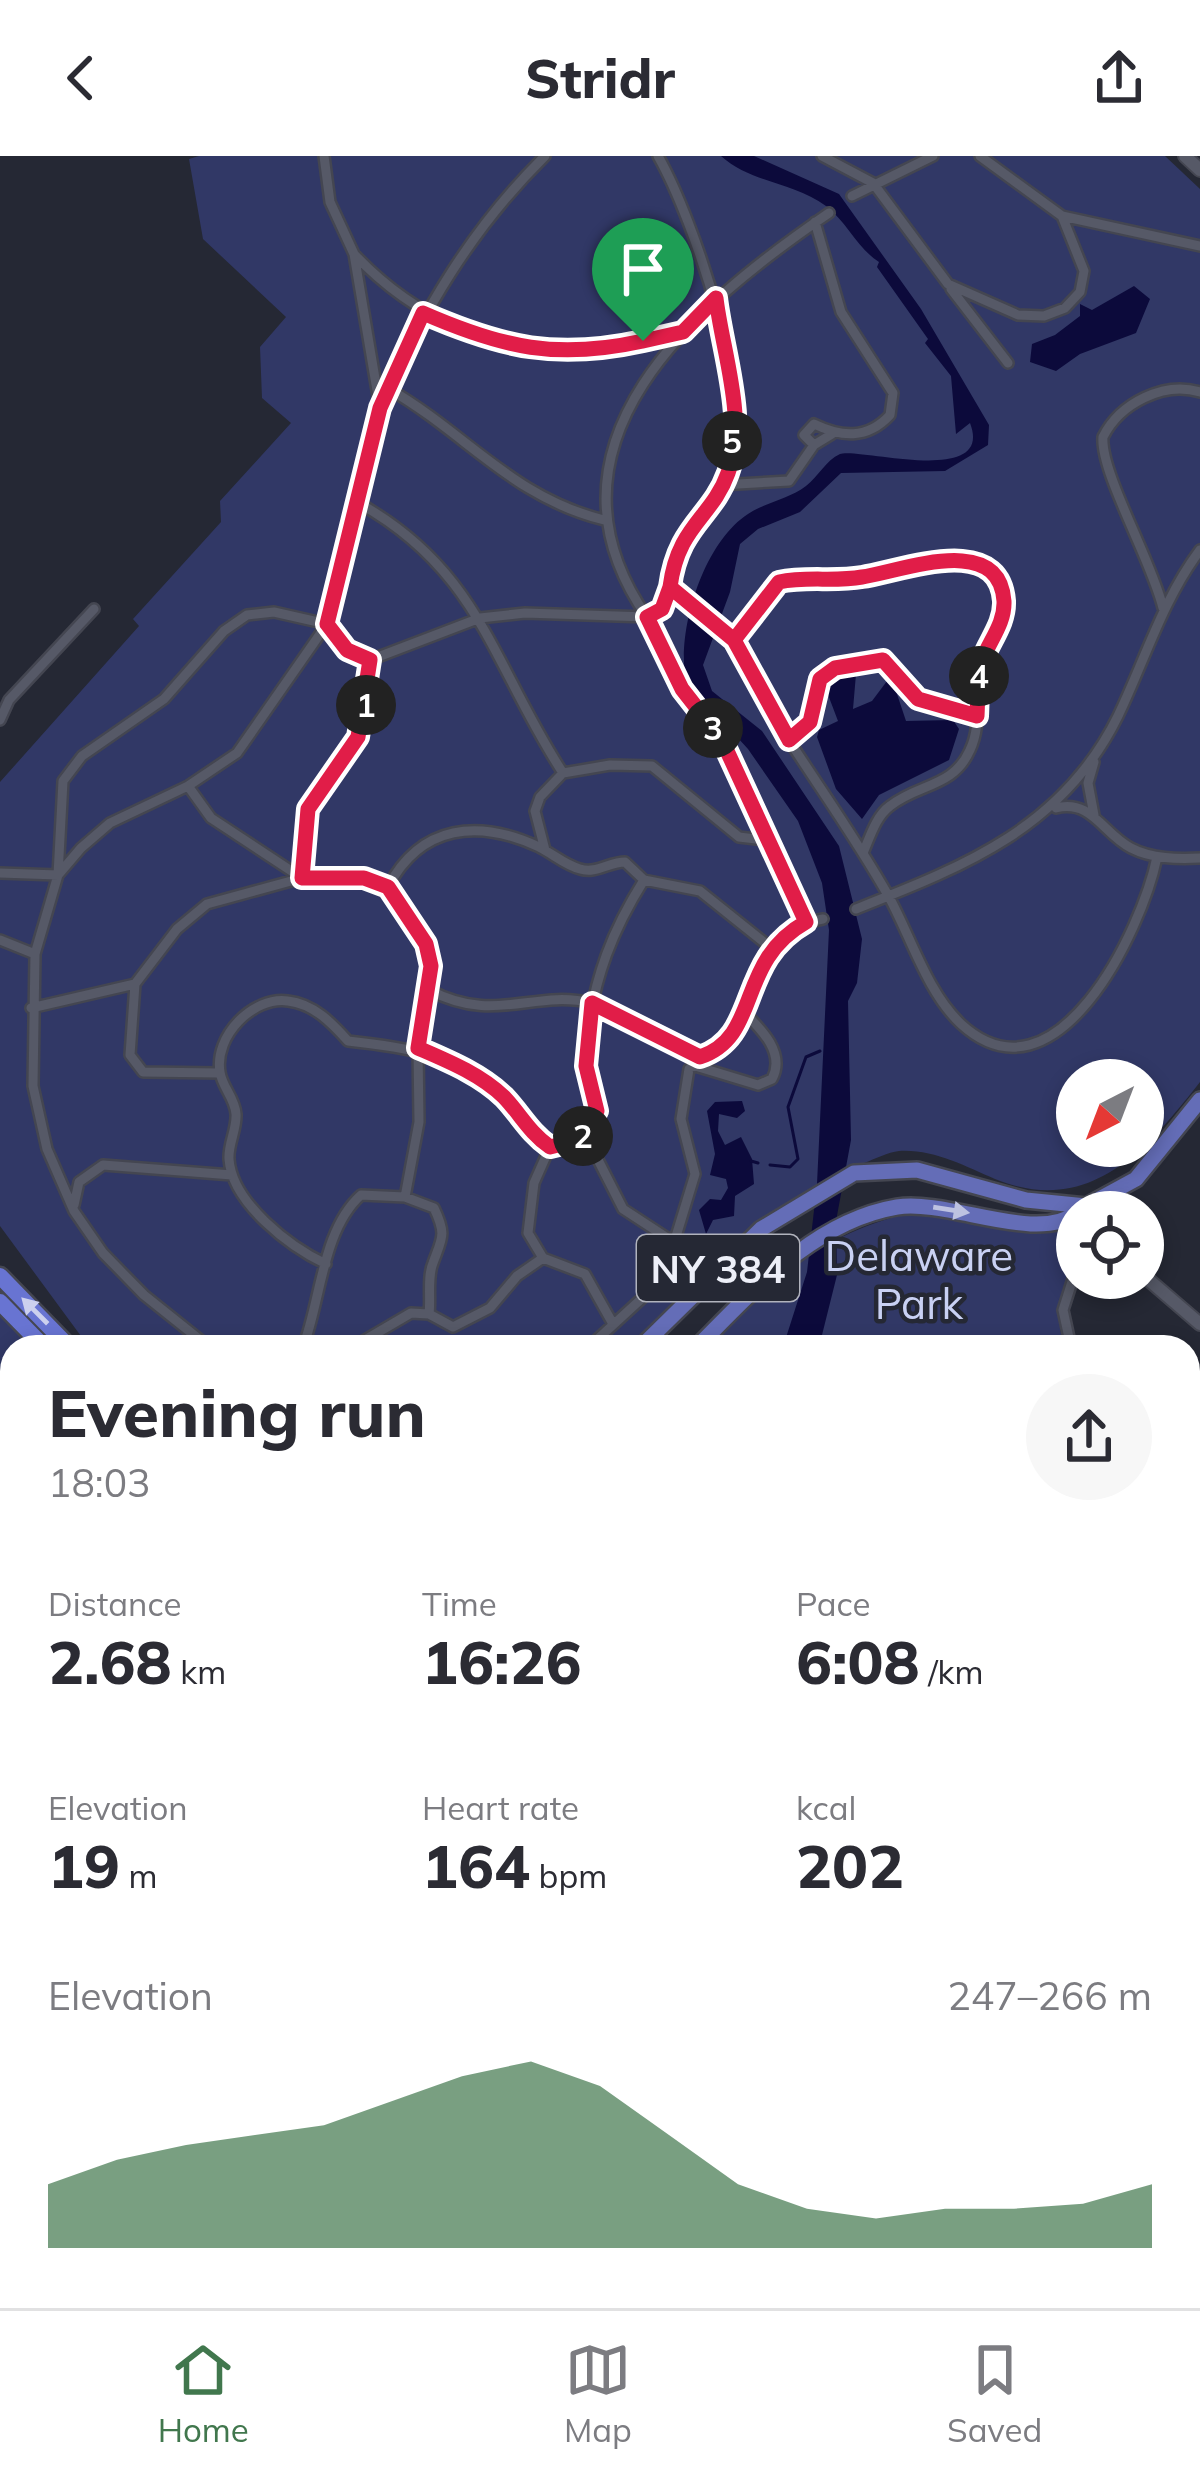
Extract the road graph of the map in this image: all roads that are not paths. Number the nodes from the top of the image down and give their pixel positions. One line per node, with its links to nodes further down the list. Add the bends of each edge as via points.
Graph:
1 (323, 156): 15 (street, via 331,202)
2 (545, 156): 18 (street, via 464,250)
3 (658, 156): 17 (street)
4 (822, 156): 9 (street)
5 (933, 156): 9 (street)
6 (980, 156): 12 (street)
7 (1185, 156): 8 (street)
8 (1200, 170)
9 (873, 184): 10 (street); 16 (street)
10 (852, 196)
11 (830, 213): 13 (street)
12 (1062, 216): 14 (street); 16 (street, via 1084,271 1080,292 1065,308 1018,315)
13 (815, 223): 17 (street); 24 (street, via 841,312 892,393 880,426)
14 (1200, 246)
15 (355, 254): 18 (street); 23 (street)
16 (948, 284): 20 (street)
17 (716, 298): 19 (street); 26 (street, via 732,410)
18 (423, 313): 19 (street, via 470,334 587,353); 21 (street)
19 (683, 332): 28 (street, via 635,394 616,435)
20 (1008, 363)
21 (389, 389): 23 (street); 28 (street, via 524,490)
22 (1200, 392): 32 (street, via 1170,387 1121,412 1103,437 1106,468)
23 (380, 408): 27 (street)
24 (832, 434): 25 (street); 25 (street, via 812,424 804,435)
25 (814, 445): 26 (street, via 789,482)
26 (721, 485): 30 (street, via 679,547)
27 (355, 500): 34 (street, via 424,548); 35 (street)
28 (604, 520): 33 (street, via 617,565)
29 (1200, 550): 32 (street)
30 (670, 587): 33 (street, via 662,609); 36 (street)
31 (94, 609): 38 (street)
32 (1163, 610): 42 (street)
33 (647, 617): 34 (street); 47 (street)
34 (481, 618): 37 (street); 43 (street)
35 (327, 624): 37 (street, via 347,650); 44 (street, via 237,753); 53 (street, via 247,615 164,699 82,756 63,782)
36 (734, 640): 39 (street, via 779,582 859,578 958,559 980,564 1004,597 1003,619 981,665); 41 (street)
37 (370, 660): 54 (street, via 358,737 308,809)
38 (3, 700): 40 (street)
39 (977, 716): 41 (street, via 918,699 893,666 874,658 820,679 810,722); 49 (street, via 964,762 938,785 886,808)
40 (0, 720)
41 (789, 740): 49 (street)
42 (1096, 755): 45 (street); 46 (street, via 1088,783)
43 (563, 773): 47 (street, via 652,766 739,837); 48 (street, via 535,811)
44 (188, 786): 53 (street, via 110,823); 54 (street, via 211,818)
45 (1051, 810): 46 (street, via 1068,805); 57 (street, via 1001,844)
46 (1094, 815): 50 (street, via 1131,848)
47 (772, 841): 60 (street)
48 (545, 850): 55 (street, via 586,872 625,862); 56 (street, via 477,828 445,832 419,845)
49 (862, 853): 57 (street)
50 (1156, 856): 51 (street); 57 (street, via 1108,974 1059,1031 1034,1045 1008,1047 962,1025)
51 (1200, 858)
52 (0, 873): 53 (street)
53 (58, 875): 63 (street)
54 (302, 878): 56 (street, via 364,878); 64 (street, via 207,904)
55 (644, 880): 62 (street, via 700,891); 66 (street, via 611,932)
56 (388, 887): 65 (street, via 426,944)
57 (889, 896): 58 (street)
58 (856, 909)
59 (823, 920): 60 (street)
60 (806, 922): 62 (street)
61 (0, 940): 63 (street)
62 (770, 947): 68 (street)
63 (35, 954): 67 (street)
64 (135, 983): 67 (street); 71 (street, via 134,1066)
65 (429, 990): 66 (street, via 508,1010 574,998); 69 (street)
66 (592, 1003): 70 (street); 73 (street, via 586,1066 597,1111)
67 (31, 1008): 79 (street, via 33,1086 47,1149)
68 (743, 1011): 70 (street, via 731,1039); 70 (street, via 776,1056 772,1079 758,1085)
69 (418, 1048): 71 (street, via 348,1041 330,1021 286,1000 237,1021); 74 (street, via 500,1093 526,1131); 77 (street, via 418,1122)
70 (696, 1061): 81 (street, via 682,1088 681,1119 695,1174)
71 (220, 1073): 75 (street, via 237,1120)
72 (1200, 1100): 76 (main road, NY 384, via 1136,1179)
73 (579, 1140): 74 (street); 81 (street, via 592,1148 623,1209)
74 (550, 1147): 82 (street, via 527,1217)
75 (232, 1175): 79 (street, via 103,1165 79,1182); 83 (street, via 271,1226)
76 (1115, 1191)
77 (405, 1197): 83 (street, via 361,1195); 88 (street, via 434,1208 445,1231 431,1265)
78 (1056, 1205): 97 (main road, NY 384, via 917,1169 854,1173 741,1245)
79 (74, 1211): 93 (street, via 130,1281)
80 (1056, 1222): 98 (main road, NY 384, one-way to 80, via 798,1252 847,1223 903,1206)
81 (675, 1243): 89 (street, via 663,1279)
82 (543, 1258): 88 (street, via 490,1308 453,1327); 89 (street, via 585,1274)
83 (326, 1264): 94 (street)
84 (0, 1276): 92 (highway, one-way to 84)
85 (1164, 1293): 90 (street)
86 (1067, 1299): 99 (street)
87 (0, 1302): 91 (highway)
88 (429, 1314): 95 (street, via 412,1313)
89 (613, 1324): 96 (street)
90 (1200, 1324)
91 (32, 1335)
92 (57, 1335)
93 (194, 1335)
94 (306, 1335)
95 (371, 1335)
96 (602, 1335)
97 (653, 1335)
98 (710, 1335)
99 (1068, 1335)

